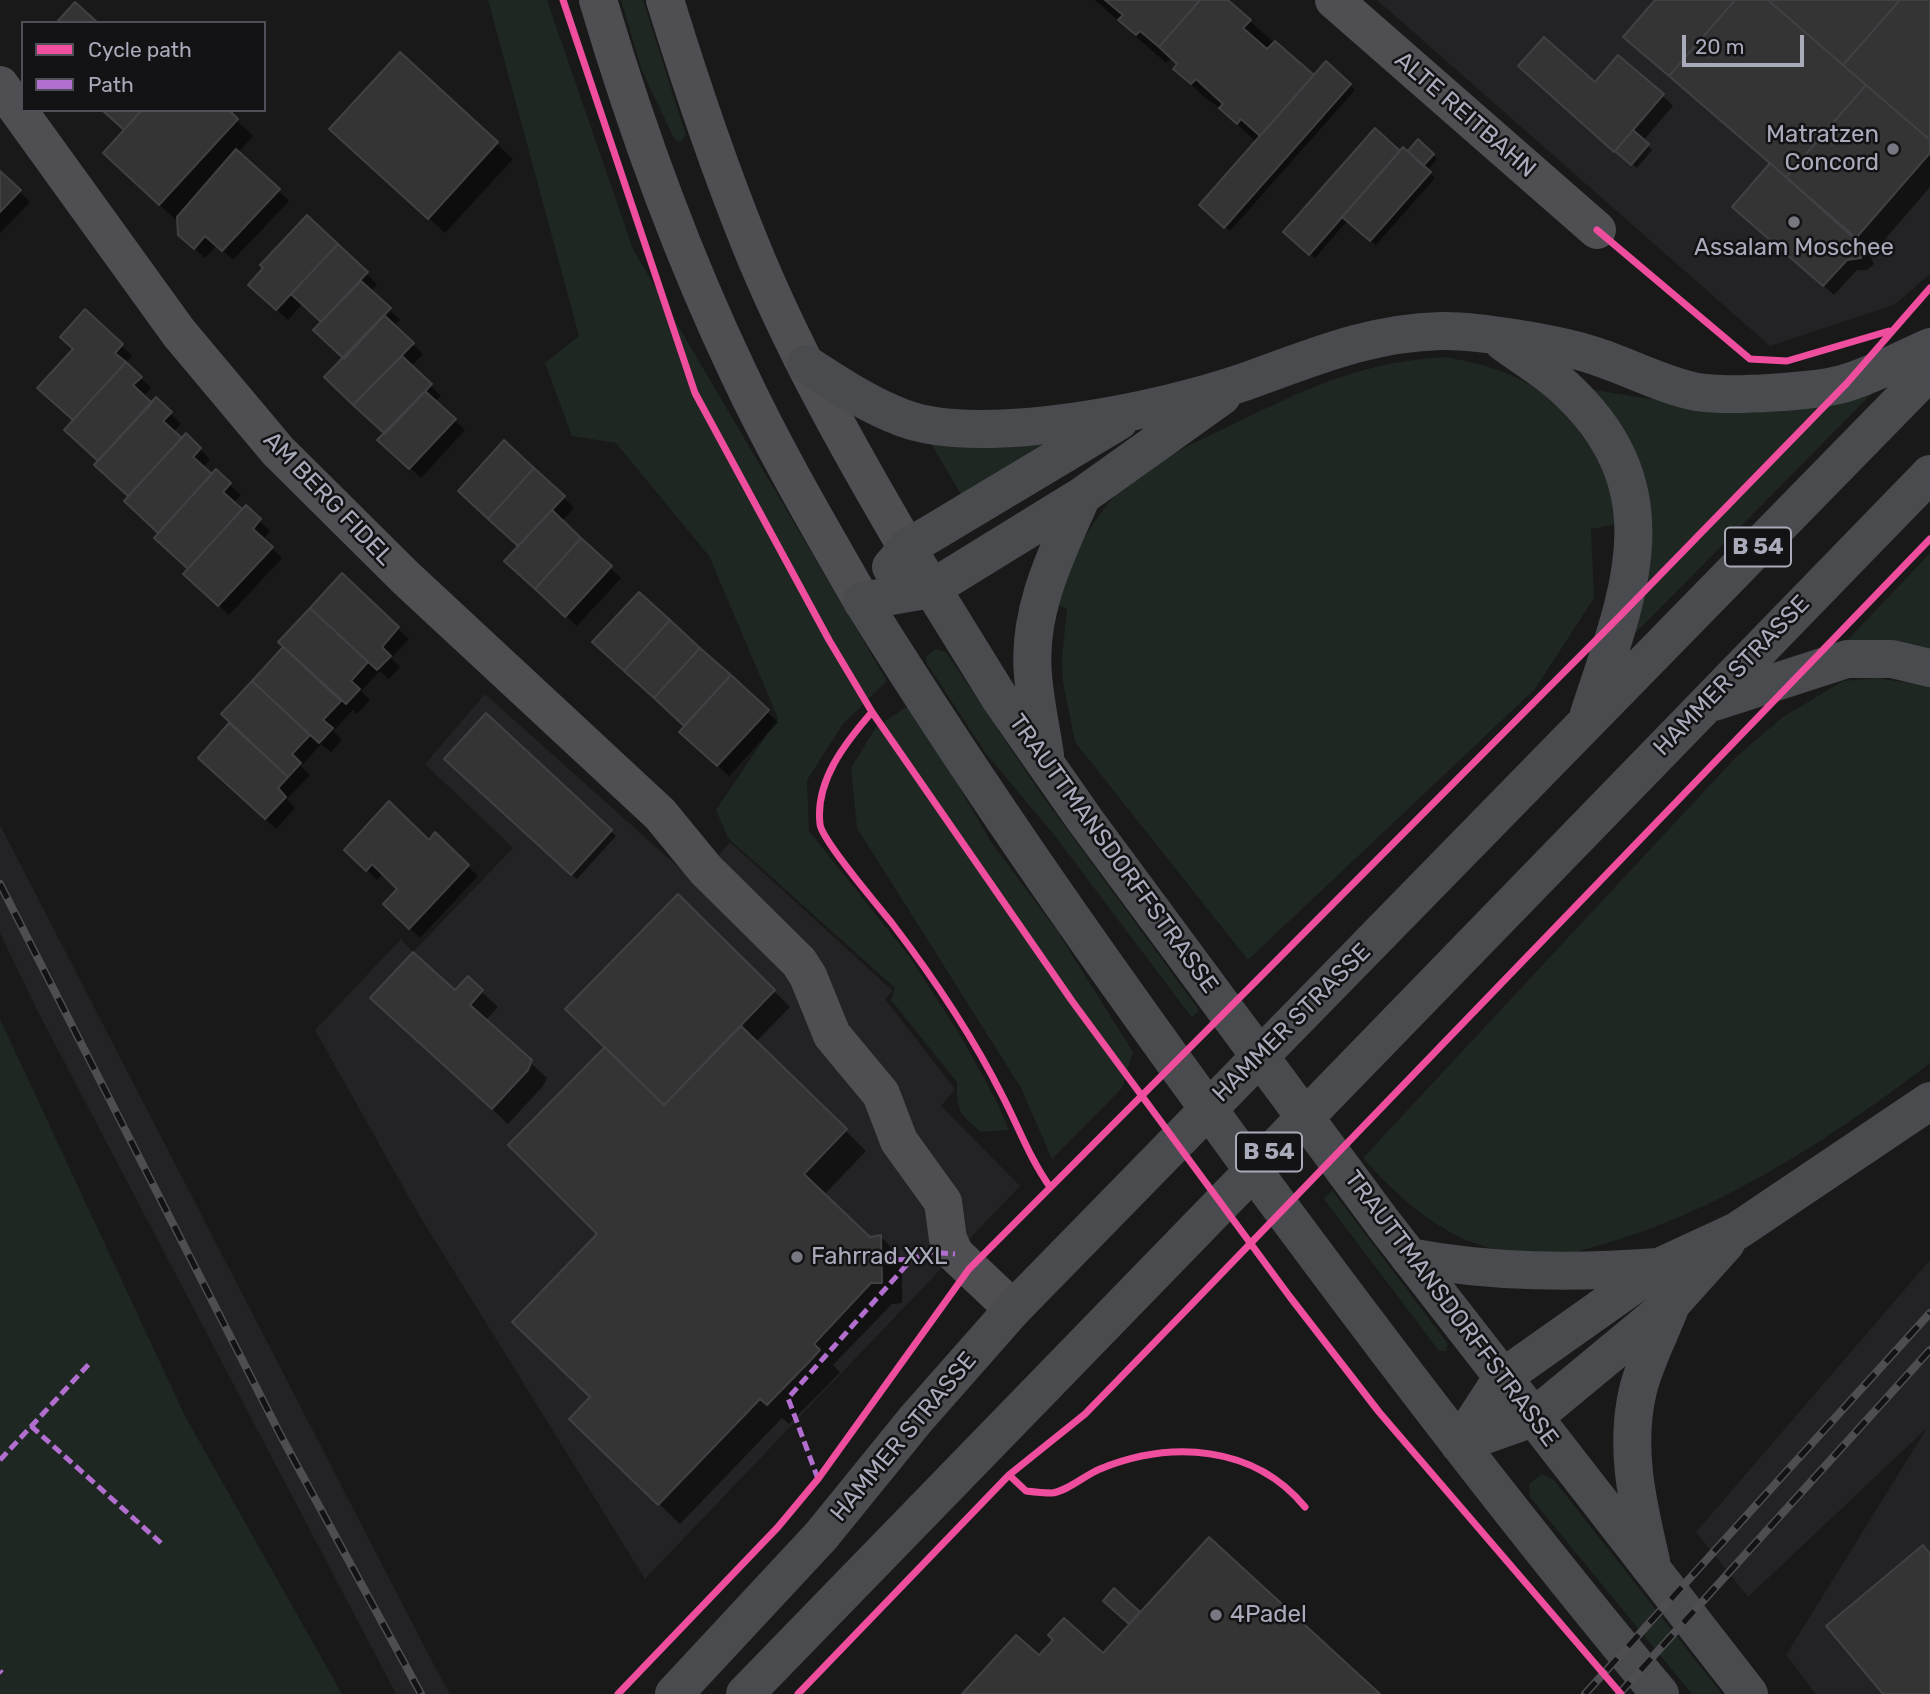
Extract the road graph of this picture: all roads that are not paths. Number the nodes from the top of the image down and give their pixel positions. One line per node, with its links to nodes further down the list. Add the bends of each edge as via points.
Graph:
1 (598, 0): 16 (street, via 660,189 738,373)
2 (665, 0): 8 (street, TRAUTTMANSDORFFSTRASSE, via 704,124 745,232)
3 (1334, 0): 5 (street, ALTE REITBAHN)
4 (0, 85): 24 (street, AM BERG FIDEL, via 171,322 278,451 406,578 660,814 706,870 799,962 832,1035 881,1094 904,1148 943,1202 955,1254)
5 (1597, 230)
6 (1496, 337): 7 (main road, via 1589,354 1697,392 1780,392 1847,383); 10 (main road, via 1443,331 1384,337 1326,350); 19 (main road, via 1564,387 1599,427 1621,468 1635,512 1633,570)
7 (1930, 347)
8 (806, 364): 11 (main road, via 858,398 905,419 948,428 1024,428); 14 (street, TRAUTTMANSDORFFSTRASSE)
9 (1930, 371): 19 (main road, HAMMER STRASSE / B 54)
10 (1241, 383): 11 (main road); 13 (main road)
11 (1139, 409): 14 (main road)
12 (1930, 474): 18 (main road, HAMMER STRASSE / B 54)
13 (1082, 496): 15 (main road); 20 (main road, via 1045,580 1037,615 1032,673)
14 (907, 548): 15 (main road, TRAUTTMANSDORFFSTRASSE); 16 (main road)
15 (932, 589): 16 (main road); 20 (main road, TRAUTTMANSDORFFSTRASSE)
16 (862, 601): 27 (main road, via 946,735 1151,1032)
17 (1930, 668): 18 (main road, via 1892,659 1847,659)
18 (1702, 706): 30 (main road, HAMMER STRASSE / B 54)
19 (1587, 722): 24 (main road, HAMMER STRASSE / B 54)
20 (1046, 764): 22 (main road, TRAUTTMANSDORFFSTRASSE)
21 (1930, 1101): 23 (main road, via 1737,1231)
22 (1409, 1257): 23 (main road, via 1454,1266 1572,1273); 25 (main road, TRAUTTMANSDORFFSTRASSE)
23 (1666, 1285): 25 (main road); 26 (main road); 28 (main road, via 1638,1390 1632,1445 1633,1479)
24 (1013, 1309): 29 (main road, HAMMER STRASSE / B 54, via 821,1536)
25 (1502, 1378): 26 (main road, TRAUTTMANSDORFFSTRASSE); 27 (main road)
26 (1533, 1418): 27 (main road); 28 (main road, TRAUTTMANSDORFFSTRASSE)
27 (1459, 1444): 31 (main road)
28 (1653, 1573): 32 (main road, TRAUTTMANSDORFFSTRASSE)
29 (674, 1694)
30 (745, 1694)
31 (1660, 1694)
32 (1749, 1694)

